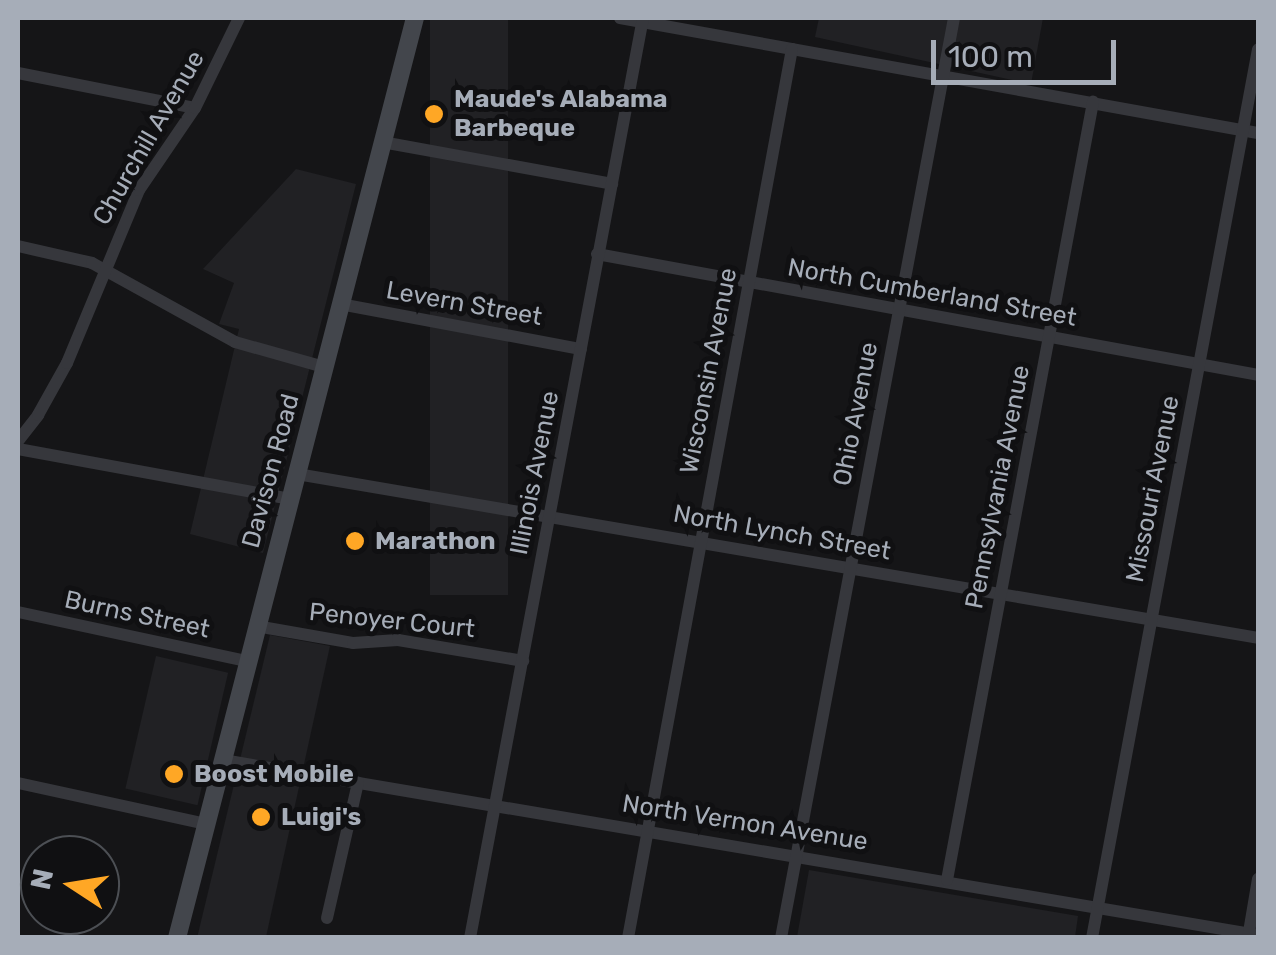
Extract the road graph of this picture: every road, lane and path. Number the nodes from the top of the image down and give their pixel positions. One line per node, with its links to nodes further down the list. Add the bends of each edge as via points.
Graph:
1 (239, 18): 11 (street, Churchill Avenue)
2 (414, 18): 14 (main road, Davison Road)
3 (620, 18): 5 (street)
4 (954, 18): 9 (street, Ohio Avenue)
5 (643, 20): 6 (street); 15 (street, Illinois Avenue)
6 (792, 49): 9 (street); 19 (street, Wisconsin Avenue)
7 (1258, 49): 12 (street, Missouri Avenue)
8 (18, 73): 11 (street)
9 (943, 75): 10 (street); 21 (street, Ohio Avenue)
10 (1093, 102): 12 (street); 22 (street, Pennsylvania Avenue)
11 (195, 108): 18 (street, Churchill Avenue, via 139,190)
12 (1243, 130): 13 (street); 24 (street, Missouri Avenue)
13 (1258, 132)
14 (382, 142): 15 (street); 20 (main road, Davison Road)
15 (612, 184): 17 (street, Illinois Avenue)
16 (18, 246): 18 (street)
17 (597, 254): 19 (street, North Cumberland Street); 23 (street, Illinois Avenue)
18 (103, 269): 25 (street, via 235,342); 27 (street, Churchill Avenue, via 67,363)
19 (749, 283): 21 (street, North Cumberland Street); 32 (street, Wisconsin Avenue)
20 (340, 304): 23 (street, Levern Street); 25 (main road, Davison Road)
21 (898, 310): 22 (street, North Cumberland Street); 33 (street, Ohio Avenue)
22 (1049, 338): 24 (street, North Cumberland Street); 34 (street, Pennsylvania Avenue)
23 (581, 349): 31 (street, Illinois Avenue)
24 (1199, 364): 26 (street, North Cumberland Street); 36 (street, Missouri Avenue)
25 (324, 368): 29 (main road, Davison Road)
26 (1258, 375)
27 (18, 440)
28 (18, 448): 30 (street)
29 (297, 474): 30 (main road, Davison Road); 31 (street, North Lynch Street)
30 (290, 500): 37 (main road, Davison Road)
31 (549, 516): 32 (street, North Lynch Street); 40 (street, Illinois Avenue)
32 (700, 542): 33 (street, North Lynch Street); 46 (street, Wisconsin Avenue)
33 (850, 568): 34 (street, North Lynch Street); 47 (street, Ohio Avenue)
34 (1001, 590): 36 (street, North Lynch Street); 49 (street, Pennsylvania Avenue)
35 (18, 612): 39 (street, Burns Street)
36 (1152, 618): 38 (street, North Lynch Street); 50 (street, Missouri Avenue)
37 (256, 626): 39 (main road, Davison Road); 40 (street, Penoyer Court)
38 (1258, 638)
39 (247, 661): 41 (main road, Davison Road)
40 (522, 661): 44 (street, Illinois Avenue)
41 (223, 760): 42 (street, North Vernon Avenue); 45 (main road, Davison Road)
42 (358, 783): 44 (street, North Vernon Avenue); 51 (street)
43 (18, 784): 45 (street)
44 (494, 806): 46 (street, North Vernon Avenue); 54 (street, Illinois Avenue)
45 (206, 824): 53 (main road, Davison Road)
46 (647, 830): 47 (street, North Vernon Avenue); 55 (street, Wisconsin Avenue)
47 (796, 855): 49 (street, North Vernon Avenue); 56 (street, Ohio Avenue)
48 (1258, 879): 52 (street)
49 (947, 880): 50 (street, North Vernon Avenue)
50 (1097, 906): 52 (street, North Vernon Avenue); 57 (street, Missouri Avenue)
51 (327, 918)
52 (1252, 935)
53 (177, 938)
54 (470, 938)
55 (628, 938)
56 (781, 938)
57 (1092, 938)

